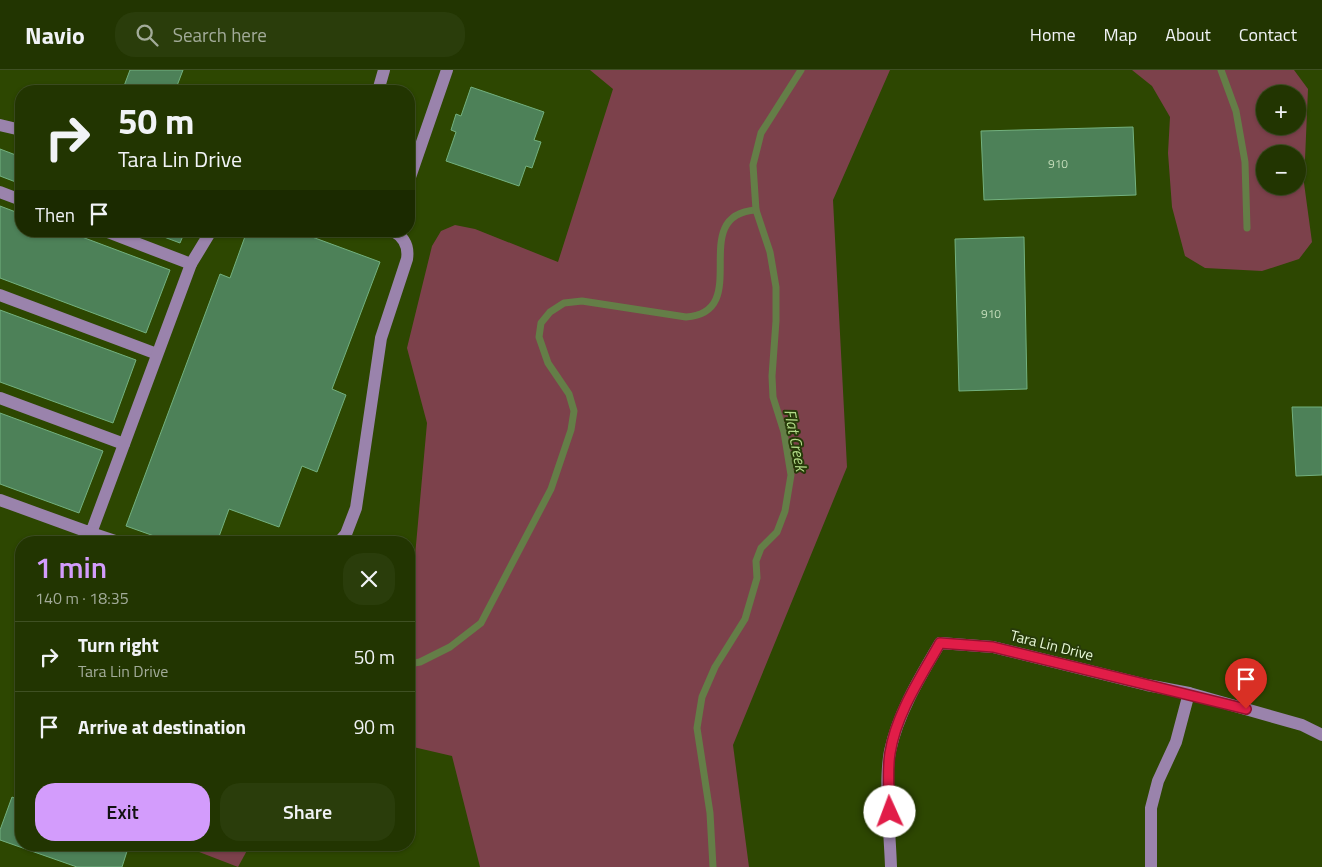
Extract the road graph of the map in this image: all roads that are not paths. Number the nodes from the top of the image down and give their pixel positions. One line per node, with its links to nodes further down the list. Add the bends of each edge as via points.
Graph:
1 (384, 70): 3 (street)
2 (446, 70): 6 (street)
3 (380, 85)
4 (0, 125): 5 (street)
5 (15, 129)
6 (415, 162)
7 (0, 192): 8 (street)
8 (15, 198)
9 (121, 237): 12 (street)
10 (207, 237): 12 (street)
11 (400, 237): 20 (street, via 408,246 407,259 381,338 356,508)
12 (191, 264): 14 (street)
13 (0, 295): 14 (street)
14 (158, 354): 16 (street)
15 (0, 398): 16 (street)
16 (124, 444): 18 (street)
17 (0, 500): 18 (street)
18 (91, 533): 19 (street)
19 (100, 536)
20 (344, 536)
21 (1189, 693): 22 (street, Tara Lin Drive, via 1302,725); 23 (street, Tara Lin Drive, via 1147,686 993,647 940,643 916,684 890,753); 24 (street, via 1176,742 1158,781 1152,808)
22 (1322, 735)
23 (891, 867)
24 (1151, 867)

